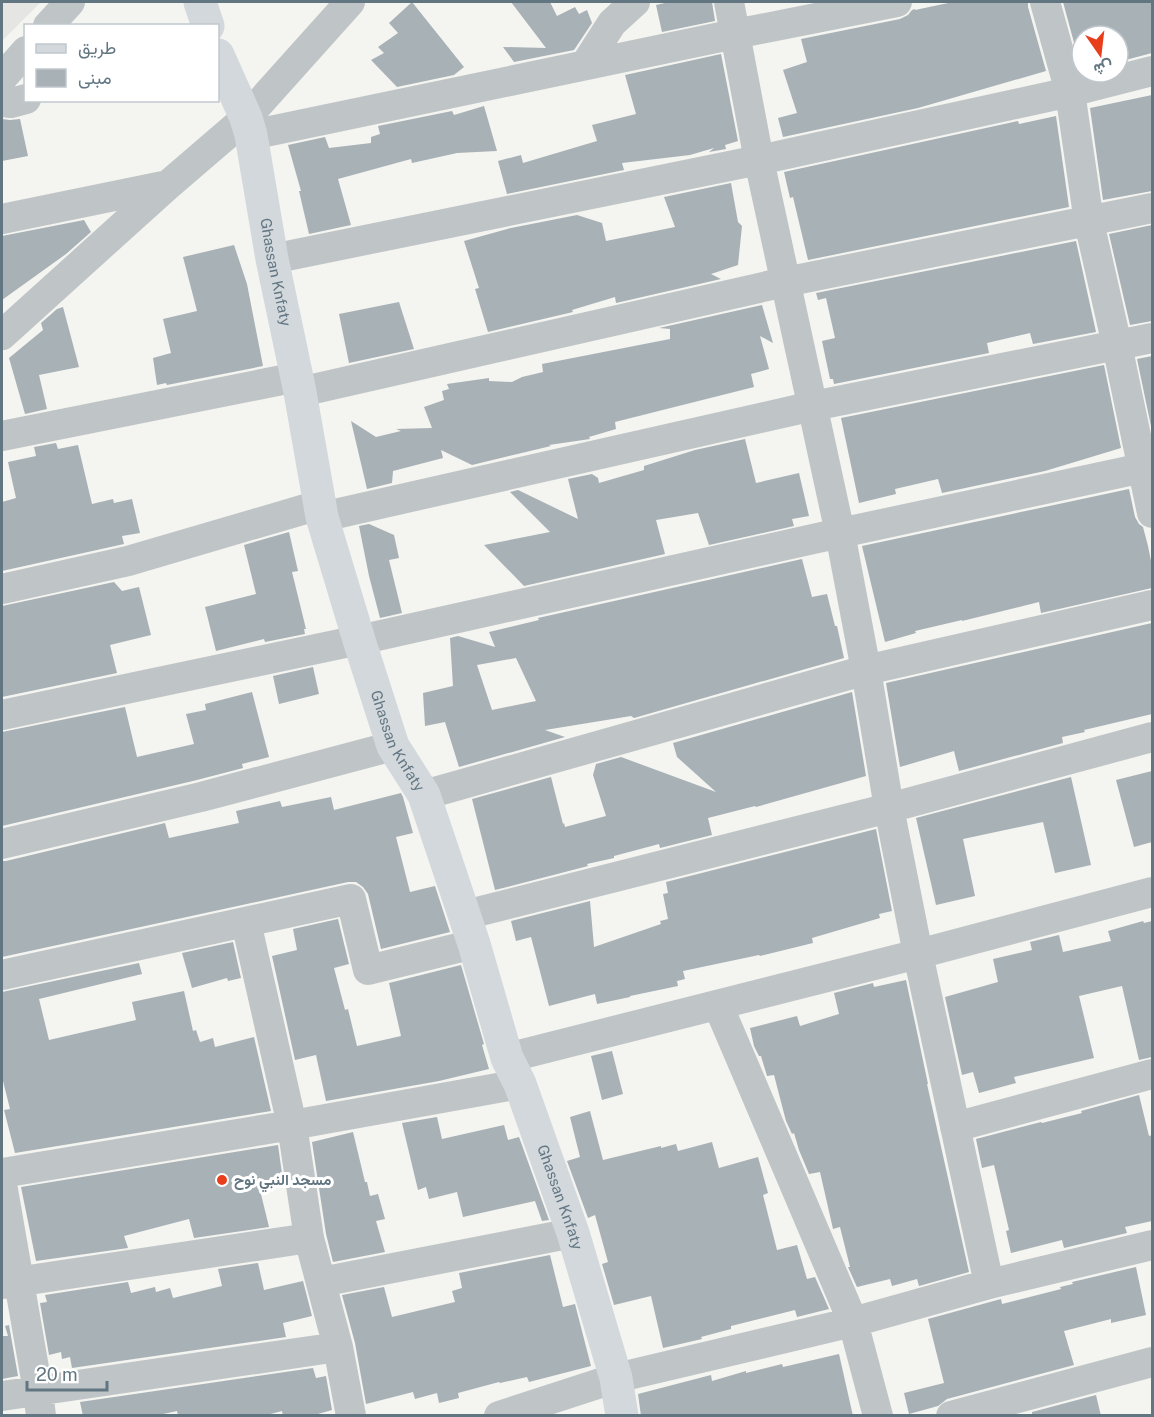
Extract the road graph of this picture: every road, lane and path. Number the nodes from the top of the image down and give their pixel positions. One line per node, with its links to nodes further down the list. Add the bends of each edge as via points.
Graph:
1 (69, 2): 9 (street)
2 (200, 2): 10 (street)
3 (350, 2): 20 (street)
4 (635, 2): 8 (street)
5 (729, 2): 11 (street)
6 (897, 2): 11 (street)
7 (1045, 2): 17 (street)
8 (609, 12): 14 (street)
9 (50, 24)
10 (207, 24)
11 (735, 34): 14 (street); 21 (street)
12 (24, 53): 16 (street)
13 (219, 56): 20 (street, Ghassan Knfaty)
14 (585, 65): 20 (street)
15 (1152, 71): 17 (street)
16 (2, 78)
17 (1070, 92): 21 (street); 25 (street)
18 (24, 100): 19 (street)
19 (2, 102)
20 (248, 126): 22 (street); 26 (street, Ghassan Knfaty)
21 (759, 160): 26 (street); 27 (street)
22 (168, 185): 24 (street); 28 (street)
23 (1152, 208): 25 (street)
24 (2, 219)
25 (1089, 222): 27 (street); 30 (street)
26 (272, 259): 31 (street, Ghassan Knfaty)
27 (785, 282): 31 (street); 32 (street)
28 (2, 335)
29 (1152, 338): 30 (street)
30 (1117, 345): 32 (street); 34 (street)
31 (298, 384): 33 (street); 35 (street, Ghassan Knfaty)
32 (813, 406): 35 (street); 37 (street)
33 (2, 436)
34 (1147, 467): 36 (street); 37 (street)
35 (320, 511): 38 (street); 40 (street, Ghassan Knfaty)
36 (1152, 513)
37 (840, 533): 40 (street); 41 (street)
38 (2, 589)
39 (1152, 605): 41 (street)
40 (359, 640): 42 (street); 44 (street, Ghassan Knfaty)
41 (866, 670): 45 (street); 46 (street)
42 (2, 715)
43 (1152, 737): 46 (street)
44 (393, 746): 45 (street, Ghassan Knfaty); 47 (street)
45 (424, 795): 50 (street, Ghassan Knfaty)
46 (889, 808): 50 (street); 51 (street)
47 (2, 844)
48 (1152, 892): 51 (street)
49 (246, 921): 50 (street, via 351,899 368,970); 52 (street); 56 (street)
50 (470, 930): 54 (street, Ghassan Knfaty)
51 (918, 954): 53 (street); 57 (street)
52 (2, 975)
53 (718, 1005): 54 (street); 66 (street)
54 (513, 1071): 56 (street); 60 (street, Ghassan Knfaty)
55 (1152, 1074): 57 (street)
56 (292, 1125): 58 (street); 61 (street)
57 (955, 1127): 65 (street)
58 (2, 1173)
59 (2, 1184): 63 (street)
60 (573, 1233): 64 (street); 69 (street, Ghassan Knfaty)
61 (309, 1238): 63 (street); 64 (street)
62 (1152, 1245): 65 (street)
63 (10, 1282): 71 (street)
64 (321, 1282): 67 (street)
65 (989, 1284): 66 (street)
66 (853, 1322): 69 (street); 75 (street)
67 (338, 1347): 71 (street); 72 (street)
68 (1152, 1362): 76 (street)
69 (616, 1378): 73 (street); 74 (street, Ghassan Knfaty)
70 (2, 1396): 71 (street)
71 (40, 1403)
72 (351, 1416)
73 (499, 1416)
74 (622, 1416)
75 (878, 1416)
76 (951, 1416)

